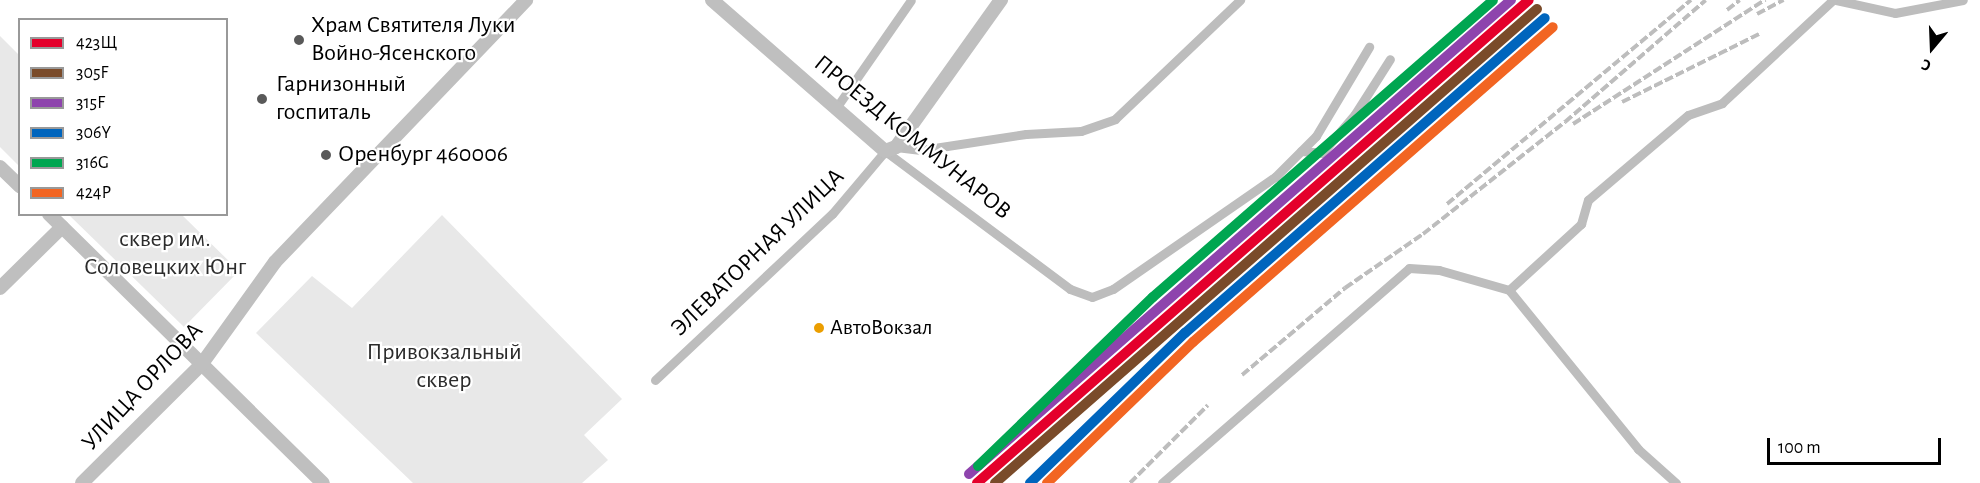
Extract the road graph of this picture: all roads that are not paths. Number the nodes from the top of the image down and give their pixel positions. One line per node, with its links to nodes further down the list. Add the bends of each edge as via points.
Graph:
1 (526, 0): 19 (street, УЛИЦА ОРЛОВА, via 275,262)
2 (712, 0): 10 (street, ПРОЕЗД КОММУНАРОВ)
3 (911, 0): 10 (street)
4 (1001, 0): 11 (street)
5 (1240, 0): 11 (street, via 1115,119 1081,131 1026,134 921,150)
6 (1834, 0): 7 (street, via 1895,14); 18 (street, via 1722,103 1688,115 1588,200 1581,224)
7 (1962, 0)
8 (1369, 47): 12 (street, via 1316,136)
9 (1390, 59): 12 (street, via 1355,114 1322,153)
10 (836, 108): 11 (street, ПРОЕЗД КОММУНАРОВ)
11 (891, 149): 12 (street, ПРОЕЗД КОММУНАРОВ, via 1050,276 1092,297 1113,289 1275,177); 20 (street, ЭЛЕВАТОРНАЯ УЛИЦА, via 832,214)
12 (1302, 150)
13 (0, 166): 14 (street)
14 (18, 184)
15 (51, 216): 16 (street)
16 (62, 227): 17 (street); 19 (street)
17 (0, 288)
18 (1509, 290): 21 (street, via 1638,449); 24 (street, via 1439,270 1409,268)
19 (201, 365): 22 (street, УЛИЦА ОРЛОВА); 23 (street)
20 (655, 380)
21 (1673, 480)
22 (82, 483)
23 (323, 483)
24 (1162, 483)

